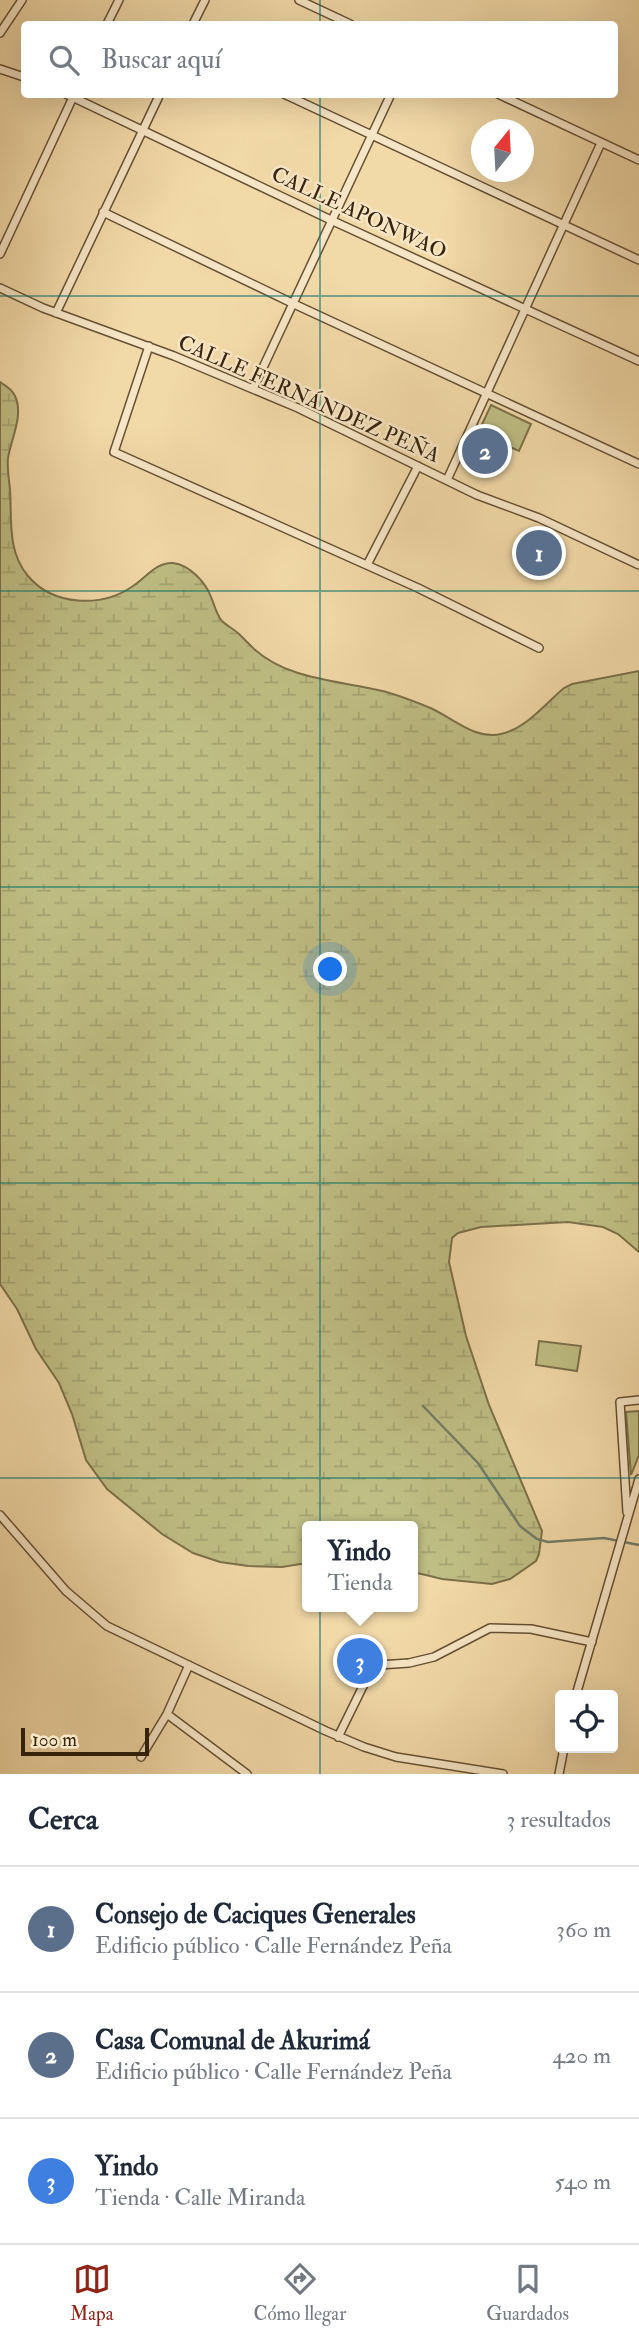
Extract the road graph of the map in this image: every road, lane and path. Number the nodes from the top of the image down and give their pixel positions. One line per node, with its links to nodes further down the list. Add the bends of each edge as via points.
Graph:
1 (119, 0): 5 (street)
2 (205, 0): 6 (street)
3 (299, 0): 7 (street)
4 (20, 1): 8 (street)
5 (108, 21)
6 (194, 21)
7 (344, 21)
8 (0, 33)
9 (0, 68): 10 (street)
10 (21, 76)
11 (70, 98): 24 (street)
12 (77, 98): 17 (street, CALLE APONWAO)
13 (158, 98): 17 (street)
14 (292, 98): 18 (street)
15 (389, 98): 18 (street)
16 (506, 98): 19 (street)
17 (142, 130): 21 (street); 22 (street, CALLE APONWAO)
18 (372, 136): 22 (street); 23 (street)
19 (601, 143): 20 (street); 23 (street)
20 (639, 160)
21 (103, 212): 27 (street); 29 (street)
22 (333, 221): 27 (street); 28 (street, CALLE APONWAO)
23 (564, 225): 25 (street); 28 (street)
24 (0, 254)
25 (639, 260)
26 (0, 288): 29 (street, CALLE FERNÁNDEZ PEÑA)
27 (294, 304): 32 (street); 33 (street)
28 (526, 308): 31 (street, CALLE APONWAO); 33 (street)
29 (56, 313): 30 (street, CALLE FERNÁNDEZ PEÑA)
30 (149, 346): 32 (street, CALLE FERNÁNDEZ PEÑA); 37 (street, via 114,452)
31 (639, 360)
32 (253, 389): 35 (street, CALLE FERNÁNDEZ PEÑA)
33 (487, 394): 34 (street); 36 (street)
34 (639, 464)
35 (418, 466): 36 (street, CALLE FERNÁNDEZ PEÑA); 37 (street)
36 (447, 480): 38 (street, CALLE FERNÁNDEZ PEÑA)
37 (367, 565): 39 (street)
38 (639, 565)
39 (539, 648)
40 (639, 1400): 43 (street, via 620,1402)
41 (639, 1479): 43 (street)
42 (0, 1515): 45 (street, via 94,1617)
43 (627, 1519): 44 (street)
44 (592, 1642): 46 (street); 48 (street, via 531,1629 490,1628 434,1657 379,1665 369,1674)
45 (188, 1665): 47 (street); 48 (street)
46 (578, 1690)
47 (167, 1714): 50 (street); 52 (street)
48 (338, 1737): 51 (street)
49 (563, 1753): 54 (street)
50 (142, 1758)
51 (449, 1770): 53 (street)
52 (247, 1774)
53 (502, 1774)
54 (559, 1774)

